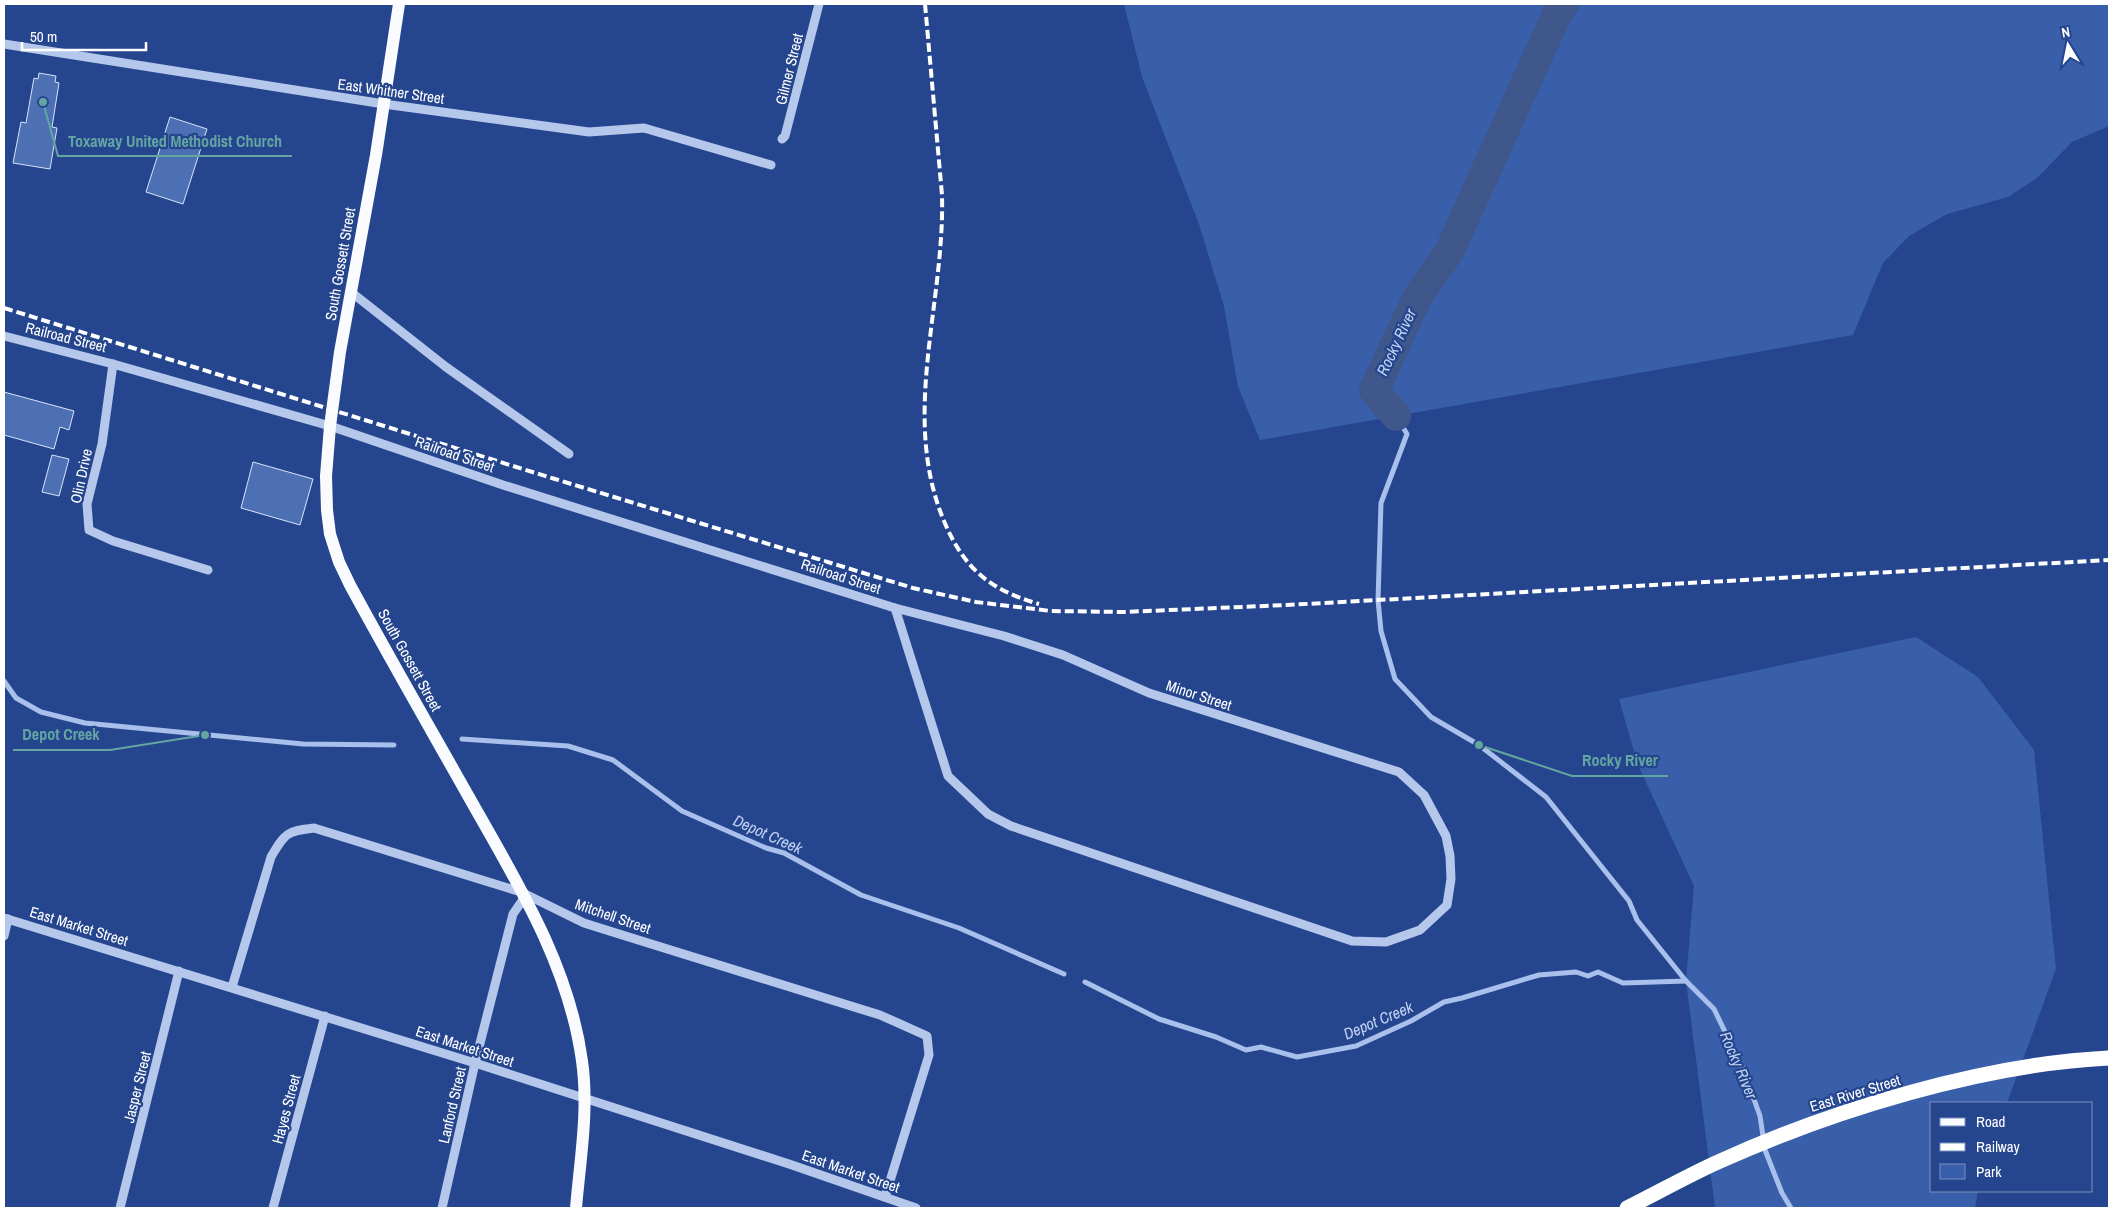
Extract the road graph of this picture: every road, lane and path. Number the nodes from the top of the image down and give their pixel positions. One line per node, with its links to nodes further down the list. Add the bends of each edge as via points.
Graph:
1 (399, 4): 4 (main road, South Gossett Street)
2 (819, 4): 5 (street, Gilmer Street)
3 (4, 44): 4 (street, East Whitner Street)
4 (384, 104): 6 (street, East Whitner Street, via 589,132 644,128); 7 (main road, South Gossett Street)
5 (782, 139)
6 (771, 165)
7 (351, 292): 10 (main road, South Gossett Street); 11 (street, via 446,367)
8 (4, 336): 9 (street, Railroad Street)
9 (113, 364): 10 (street, Railroad Street); 12 (street, Olin Drive, via 102,444 87,504 89,530 113,541)
10 (330, 426): 13 (street, Railroad Street, via 503,485); 14 (main road, South Gossett Street, via 327,510 339,562)
11 (569, 454)
12 (208, 570)
13 (895, 608): 13 (street, Minor Street, via 948,776 988,814 1011,826 1352,941 1386,942 1420,930 1447,905 1451,879 1446,836 1424,795 1399,772 1149,693 1063,654)
14 (524, 895): 18 (street, Mitchell Street, via 314,828 291,831 280,841 271,857); 21 (street, Lanford Street, via 513,914); 22 (main road, South Gossett Street, via 550,947 572,1016 582,1061); 23 (street, Mitchell Street, via 584,922 880,1015 927,1036 930,1055)
15 (6, 918): 16 (street); 17 (street, East Market Street)
16 (4, 936)
17 (179, 971): 18 (street, East Market Street); 25 (street, Jasper Street)
18 (232, 987): 19 (street, East Market Street)
19 (325, 1016): 21 (street, East Market Street); 26 (street, Hayes Street)
20 (2109, 1058): 30 (highway, East River Street, via 1988,1075 1866,1106 1717,1162)
21 (475, 1063): 22 (street, East Market Street); 27 (street, Lanford Street)
22 (585, 1099): 23 (street, East Market Street); 28 (main road, South Gossett Street)
23 (885, 1198): 24 (street, East Market Street)
24 (901, 1205): 29 (street, East Market Street)
25 (120, 1208)
26 (273, 1208)
27 (442, 1208)
28 (576, 1208)
29 (916, 1208)
30 (1626, 1208)

